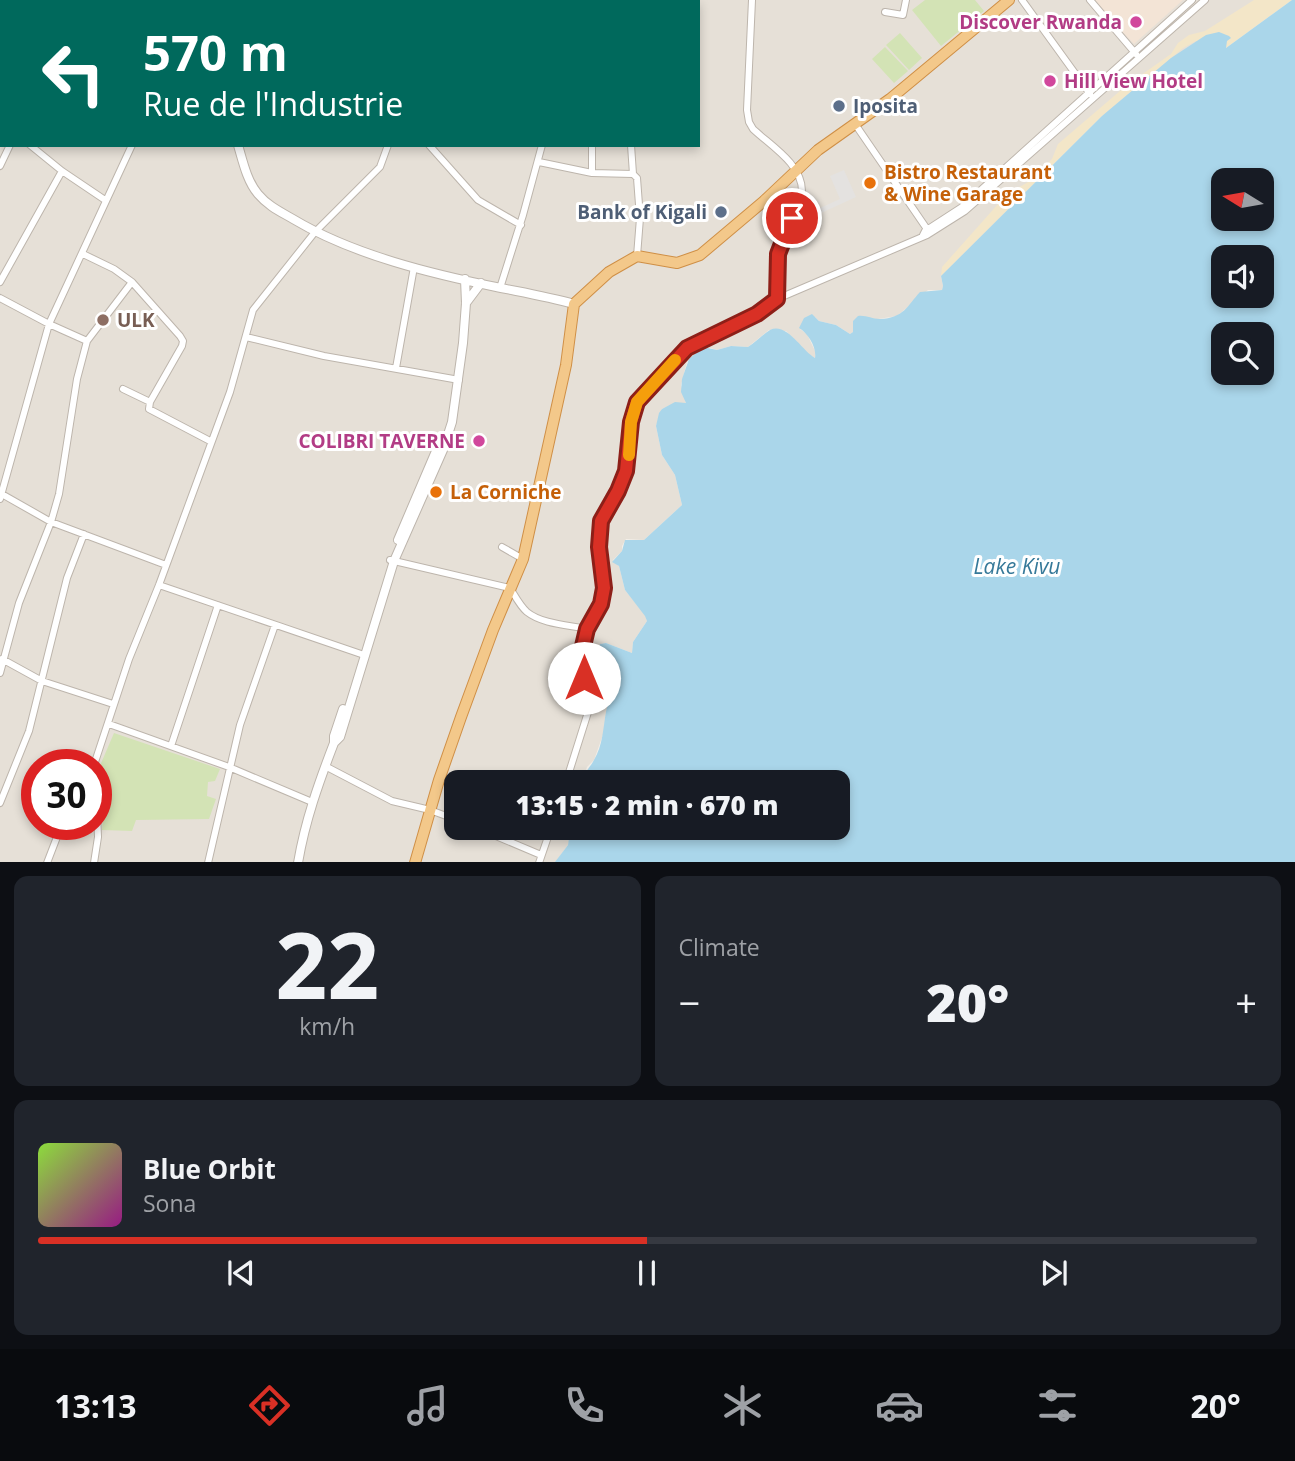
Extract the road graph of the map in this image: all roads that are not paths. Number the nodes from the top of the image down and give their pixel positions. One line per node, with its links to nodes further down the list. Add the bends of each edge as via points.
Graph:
1 (752, 0): 24 (street, via 749,122)
2 (906, 0): 8 (street, via 903,15)
3 (1009, 0): 12 (highway)
4 (1022, 0): 11 (street)
5 (1090, 0): 9 (street)
6 (1192, 0): 9 (street)
7 (1205, 0): 10 (street)
8 (885, 12)
9 (1134, 51): 10 (street); 11 (street)
10 (1140, 58): 11 (street)
11 (1091, 95): 31 (street, via 963,209)
12 (856, 124): 24 (highway); 31 (street)
13 (9, 147): 23 (street)
14 (32, 147): 25 (street)
15 (131, 147): 28 (street)
16 (239, 147): 30 (street, via 251,185 260,196)
17 (388, 147): 30 (street, via 380,167)
18 (431, 147): 29 (street, via 478,200)
19 (542, 147): 22 (street)
20 (592, 147): 26 (street)
21 (631, 147): 27 (street)
22 (539, 162): 26 (street); 29 (street)
23 (0, 166)
24 (797, 169): 33 (highway, via 700,255 677,263); 41 (street, via 802,191 778,254)
25 (62, 171): 28 (street); 36 (street)
26 (592, 173): 27 (street)
27 (633, 174): 33 (street, via 637,175 640,218)
28 (105, 200): 32 (street)
29 (521, 225): 39 (street)
30 (315, 232): 34 (street); 45 (street, via 253,310)
31 (927, 233): 41 (street)
32 (83, 254): 37 (street); 44 (street)
33 (637, 256): 43 (highway, via 609,272)
34 (414, 267): 35 (street); 47 (street)
35 (465, 279): 38 (street); 42 (street)
36 (0, 282)
37 (132, 282): 46 (street); 50 (street, via 183,341)
38 (481, 283): 39 (street); 42 (street)
39 (500, 288): 43 (street)
40 (0, 298): 44 (street)
41 (777, 299): 63 (street, via 757,314 687,348 637,402 626,471 601,521 604,588)
42 (466, 303): 48 (street)
43 (574, 304): 56 (highway, via 566,365)
44 (49, 324): 46 (street); 52 (street)
45 (246, 337): 47 (street); 51 (street)
46 (87, 341): 53 (street)
47 (396, 368): 48 (street)
48 (458, 380): 57 (street, via 452,422)
49 (123, 389): 50 (street)
50 (150, 402): 51 (street, via 151,411)
51 (210, 441): 58 (street)
52 (1, 496): 53 (street)
53 (51, 522): 54 (street); 65 (street)
54 (84, 534): 58 (street); 67 (street, via 67,578)
55 (502, 547): 56 (street)
56 (523, 559): 60 (highway)
57 (392, 560): 60 (street); 64 (street)
58 (166, 565): 59 (street)
59 (159, 585): 61 (street); 68 (street)
60 (510, 588): 63 (street, via 530,614); 77 (highway)
61 (218, 605): 62 (street); 70 (street)
62 (275, 625): 64 (street); 73 (street)
63 (587, 629): 74 (street, via 580,668 589,709)
64 (361, 654): 72 (street, via 340,737)
65 (2, 659): 66 (street); 67 (street)
66 (0, 673)
67 (42, 681): 68 (street); 76 (street, via 22,753)
68 (113, 704): 69 (street)
69 (108, 724): 70 (street); 71 (street)
70 (172, 746): 73 (street)
71 (99, 749)
72 (325, 766): 75 (street); 77 (street, via 392,801)
73 (229, 767): 75 (street); 86 (street)
74 (570, 770)
75 (312, 802): 87 (street)
76 (0, 803)
77 (430, 810): 78 (street); 88 (highway)
78 (444, 815)
79 (56, 840): 84 (street)
80 (98, 840): 85 (street)
81 (501, 840): 83 (street)
82 (547, 840): 83 (street)
83 (540, 859)
84 (47, 862)
85 (94, 862)
86 (208, 862)
87 (298, 862)
88 (415, 862)

